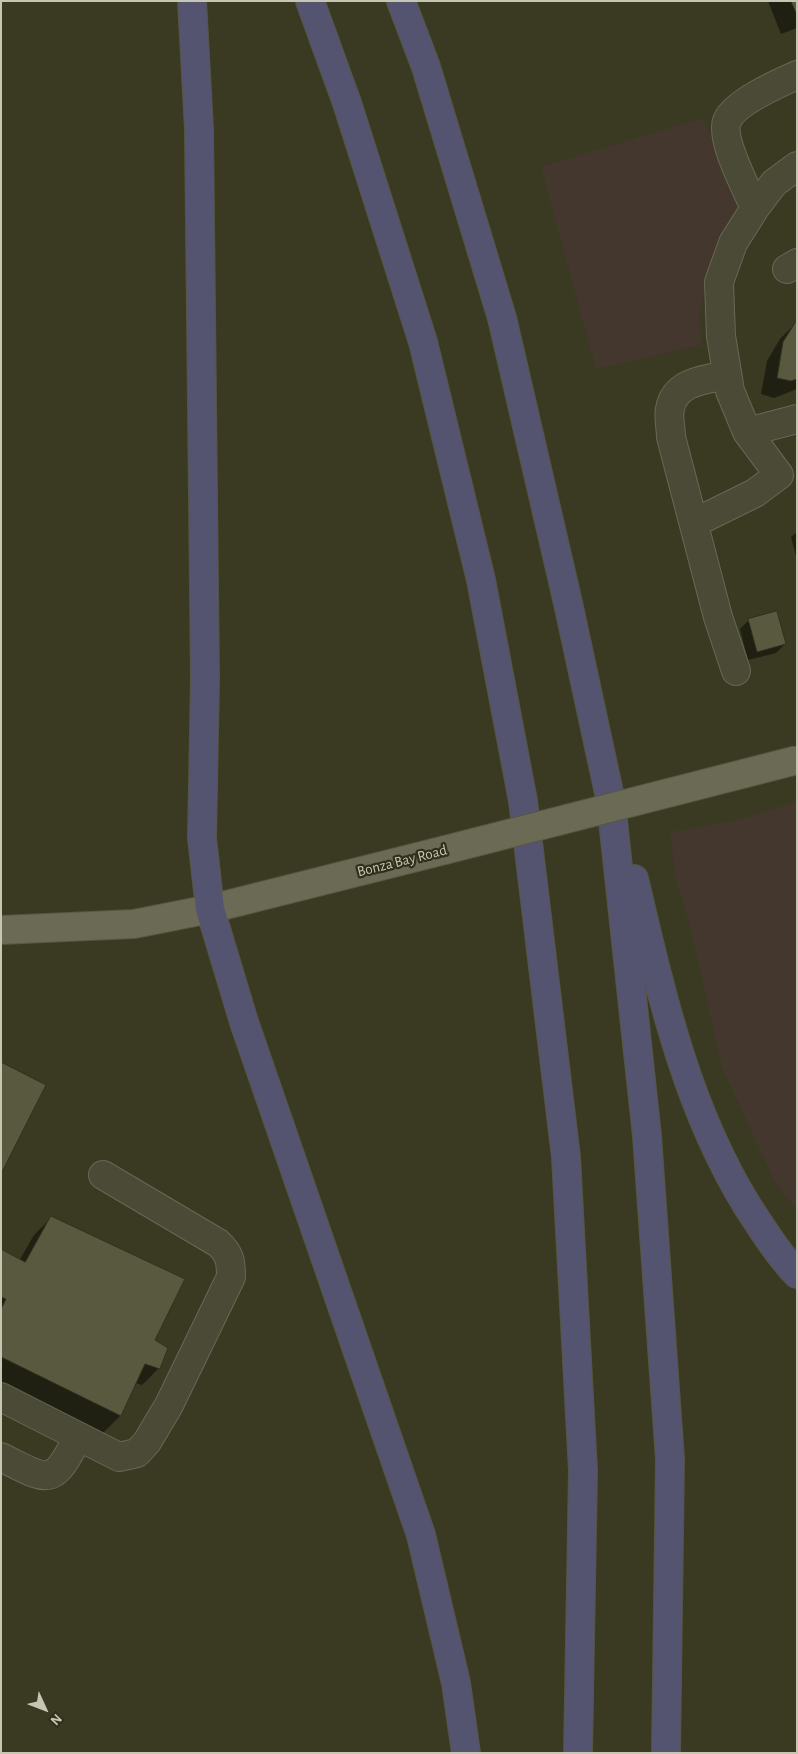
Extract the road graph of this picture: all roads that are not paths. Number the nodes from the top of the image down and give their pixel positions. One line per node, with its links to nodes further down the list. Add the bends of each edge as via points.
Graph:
1 (192, 1): 14 (highway, via 199,129 205,679 202,838)
2 (310, 1): 22 (highway, via 347,103 422,342 481,580 523,802 566,1166 583,1471)
3 (401, 1): 11 (highway, via 426,67 502,318)
4 (797, 75): 6 (lane, via 740,107 727,121 725,129 731,150)
5 (797, 166): 6 (lane, via 774,184)
6 (755, 208): 7 (lane, via 733,243 719,282 721,336)
7 (727, 375): 9 (lane); 10 (lane, via 689,383 675,396 670,408 671,437)
8 (797, 419): 9 (lane)
9 (747, 432): 10 (lane, via 779,475 755,493)
10 (694, 523): 12 (lane, via 718,617)
11 (568, 603): 17 (highway, via 656,972 691,1090 715,1149 738,1190 768,1238); 23 (highway, via 611,802 647,1136 670,1459)
12 (736, 670)
13 (797, 760): 14 (main road, Bonza Bay Road, bridge)
14 (210, 909): 15 (main road, Bonza Bay Road, via 134,924); 21 (highway, via 241,1014 421,1535 456,1683)
15 (1, 930)
16 (103, 1175): 19 (lane, via 218,1243 232,1260 231,1277 168,1405 137,1453 119,1457)
17 (797, 1274)
18 (1, 1397): 19 (lane)
19 (78, 1437): 20 (lane, via 56,1474 48,1477)
20 (1, 1457)
21 (466, 1753)
22 (578, 1753)
23 (666, 1753)

